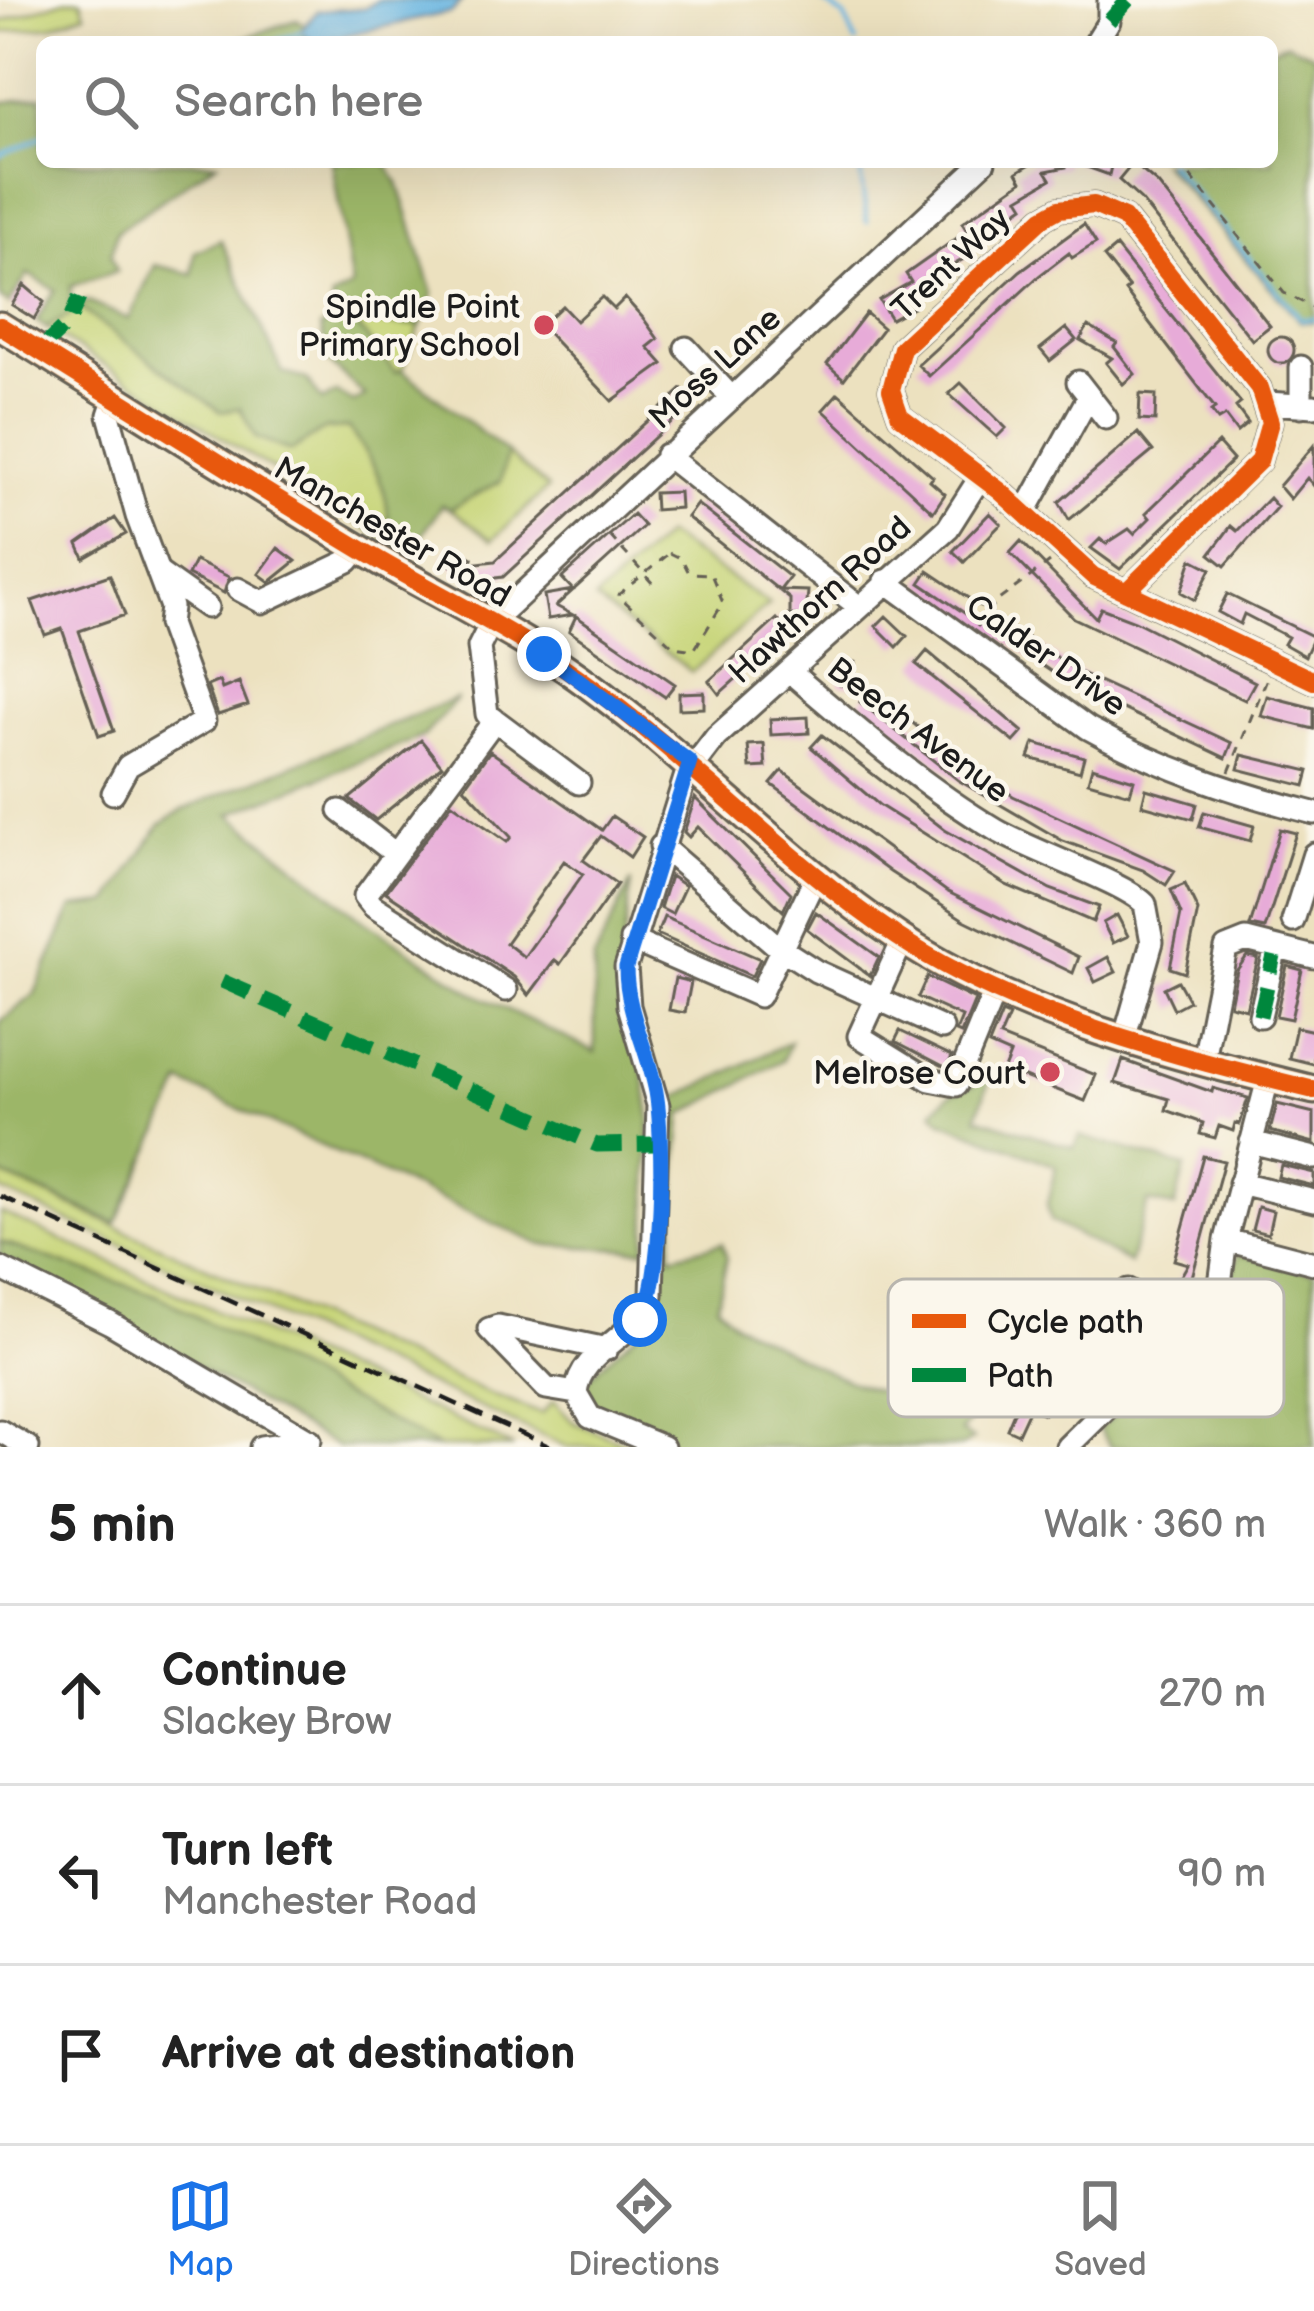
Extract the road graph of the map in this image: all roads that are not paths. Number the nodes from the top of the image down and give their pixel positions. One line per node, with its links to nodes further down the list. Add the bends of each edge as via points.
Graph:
1 (1109, 0): 2 (street)
2 (1100, 36)
3 (977, 168): 7 (street, Moss Lane)
4 (0, 326): 8 (main road, Manchester Road)
5 (686, 348): 7 (street)
6 (1301, 368): 10 (street)
7 (730, 396): 12 (street, Moss Lane)
8 (115, 397): 15 (main road, Manchester Road); 16 (street, via 109,415)
9 (1267, 403): 10 (street); 13 (street, Trent Way, via 1124,218 1094,206 1060,208 895,362 891,390 900,416); 19 (street, via 1259,461)
10 (1311, 406)
11 (1106, 418): 14 (street, via 1083,389)
12 (666, 455): 20 (street); 22 (street, Moss Lane)
13 (981, 476): 14 (street, Trent Way); 17 (street, Hawthorn Road, via 962,514)
14 (1025, 512): 19 (street, Trent Way, via 1103,584)
15 (358, 549): 18 (street, via 262,602); 22 (main road, Manchester Road)
16 (159, 573): 21 (street); 28 (street, via 204,721 128,766)
17 (885, 581): 20 (street, Hawthorn Road); 30 (street, Calder Drive, via 1088,728 1222,790)
18 (238, 589)
19 (1126, 592): 24 (street)
20 (858, 606): 23 (street, Hawthorn Road)
21 (206, 607)
22 (491, 623): 25 (street, via 479,647 482,698); 26 (main road, Manchester Road)
23 (790, 672): 26 (street, Hawthorn Road); 46 (street, Beech Avenue, via 967,812 1145,904 1152,942)
24 (1314, 681)
25 (494, 721): 27 (street); 32 (street)
26 (692, 764): 31 (street); 34 (main road, Manchester Road)
27 (578, 783)
28 (113, 793)
29 (340, 811): 32 (street)
30 (1314, 813)
31 (661, 846): 36 (street); 38 (street)
32 (393, 852): 42 (street, via 367,888 373,906)
33 (1314, 854): 35 (street)
34 (817, 874): 37 (main road, Manchester Road); 38 (street)
35 (1293, 920)
36 (631, 940): 38 (street, via 759,996); 58 (street, via 627,995 658,1105 653,1286 640,1320)
37 (903, 940): 41 (main road, Manchester Road); 43 (street)
38 (780, 948): 43 (street)
39 (1274, 956): 44 (street)
40 (1314, 957): 47 (street, via 1246,940 1226,948)
41 (996, 988): 43 (street, via 956,1085 930,1080 859,1036); 46 (main road, Manchester Road)
42 (506, 989)
43 (877, 998): 45 (street)
44 (1260, 1016)
45 (942, 1028)
46 (1125, 1036): 47 (main road, Manchester Road)
47 (1204, 1060): 48 (main road, Manchester Road)
48 (1268, 1079): 49 (main road, Manchester Road); 50 (street)
49 (1314, 1090)
50 (1251, 1142): 51 (street); 52 (street)
51 (1314, 1158)
52 (1240, 1183): 53 (street); 54 (street)
53 (1314, 1201)
54 (1226, 1240): 55 (street); 57 (street)
55 (1314, 1263)
56 (0, 1268): 62 (street)
57 (1221, 1279)
58 (607, 1349): 59 (street, via 582,1370); 59 (street, via 489,1329 546,1388)
59 (575, 1393): 65 (street, via 590,1417)
60 (1097, 1417): 66 (street)
61 (0, 1431): 63 (street)
62 (315, 1443): 64 (street)
63 (28, 1447)
64 (261, 1447)
65 (662, 1447)
66 (1066, 1447)

